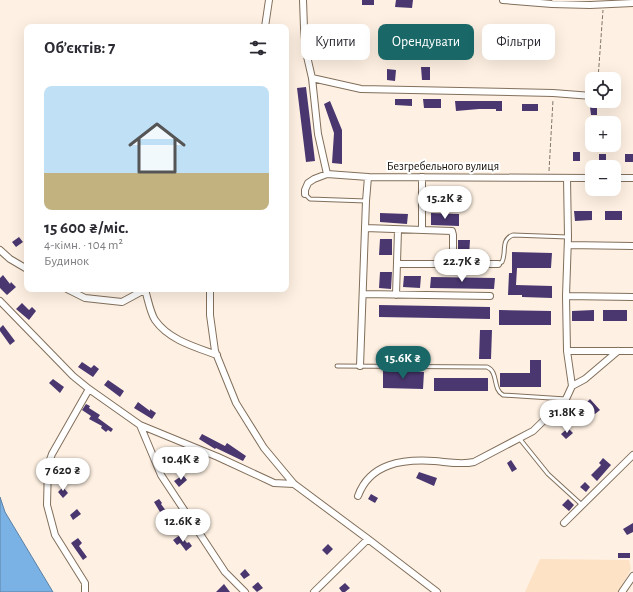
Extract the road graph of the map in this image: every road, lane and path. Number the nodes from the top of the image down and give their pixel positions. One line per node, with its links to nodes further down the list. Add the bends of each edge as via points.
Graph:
1 (269, 0): 7 (street)
2 (304, 0): 9 (street, via 304,28)
3 (503, 0): 4 (street, via 552,4)
4 (590, 2): 6 (street)
5 (633, 2): 6 (street)
6 (600, 3): 8 (path)
7 (265, 24)
8 (598, 72)
9 (312, 78): 10 (street, via 361,89); 12 (street, via 318,134)
10 (554, 94): 11 (street); 15 (path)
11 (585, 96)
12 (327, 174): 14 (street, Безгребельного вулиця); 20 (street, Безгребельного вулиця, via 308,183)
13 (422, 176): 14 (street, Безгребельного вулиця); 15 (street, Безгребельного вулиця); 24 (street)
14 (368, 177): 21 (street)
15 (549, 178): 16 (street, Безгребельного вулиця)
16 (567, 178): 17 (street, Безгребельного вулиця); 25 (street)
17 (585, 178)
18 (621, 178): 19 (street)
19 (633, 178)
20 (305, 194): 21 (lane, via 310,199)
21 (366, 201): 22 (street)
22 (365, 228): 23 (street); 37 (street)
23 (398, 230): 24 (street); 29 (street)
24 (422, 230): 30 (street, via 452,232)
25 (568, 237): 26 (street); 31 (lane, via 513,235 505,241 504,258)
26 (568, 245): 27 (street); 40 (street)
27 (633, 246)
28 (0, 250): 32 (street)
29 (397, 264): 30 (street); 38 (street)
30 (453, 264): 31 (street)
31 (498, 264)
32 (24, 266)
33 (73, 292): 34 (street, via 85,298 122,302)
34 (140, 292)
35 (146, 292): 46 (street, via 154,319 162,327 181,342)
36 (210, 292): 46 (street, via 210,315)
37 (363, 294): 38 (street); 48 (street)
38 (396, 295): 39 (street)
39 (490, 296)
40 (566, 296): 41 (street); 43 (street)
41 (633, 297)
42 (0, 301): 50 (street)
43 (567, 351): 44 (street); 49 (street)
44 (618, 351): 45 (street); 49 (street, via 586,379)
45 (633, 351)
46 (217, 355): 55 (street, via 236,403 264,448)
47 (338, 366): 48 (lane)
48 (360, 366): 51 (lane, via 487,367 494,373 498,390 503,395)
49 (572, 386): 51 (street)
50 (88, 389): 52 (street); 61 (street, via 52,454 47,477 47,506 55,535 85,582)
51 (566, 399): 53 (street, via 533,431)
52 (140, 425): 55 (street, via 274,483); 62 (street, via 161,475 225,572)
53 (519, 438): 56 (street, via 474,462 401,462 380,469 369,477); 57 (lane, via 548,474)
54 (633, 455): 57 (street)
55 (294, 484): 59 (street)
56 (358, 496)
57 (583, 506): 58 (street)
58 (564, 524)
59 (368, 539): 63 (street); 64 (street)
60 (633, 576): 65 (street)
61 (85, 592)
62 (245, 592)
63 (314, 592)
64 (437, 592)
65 (622, 592)

